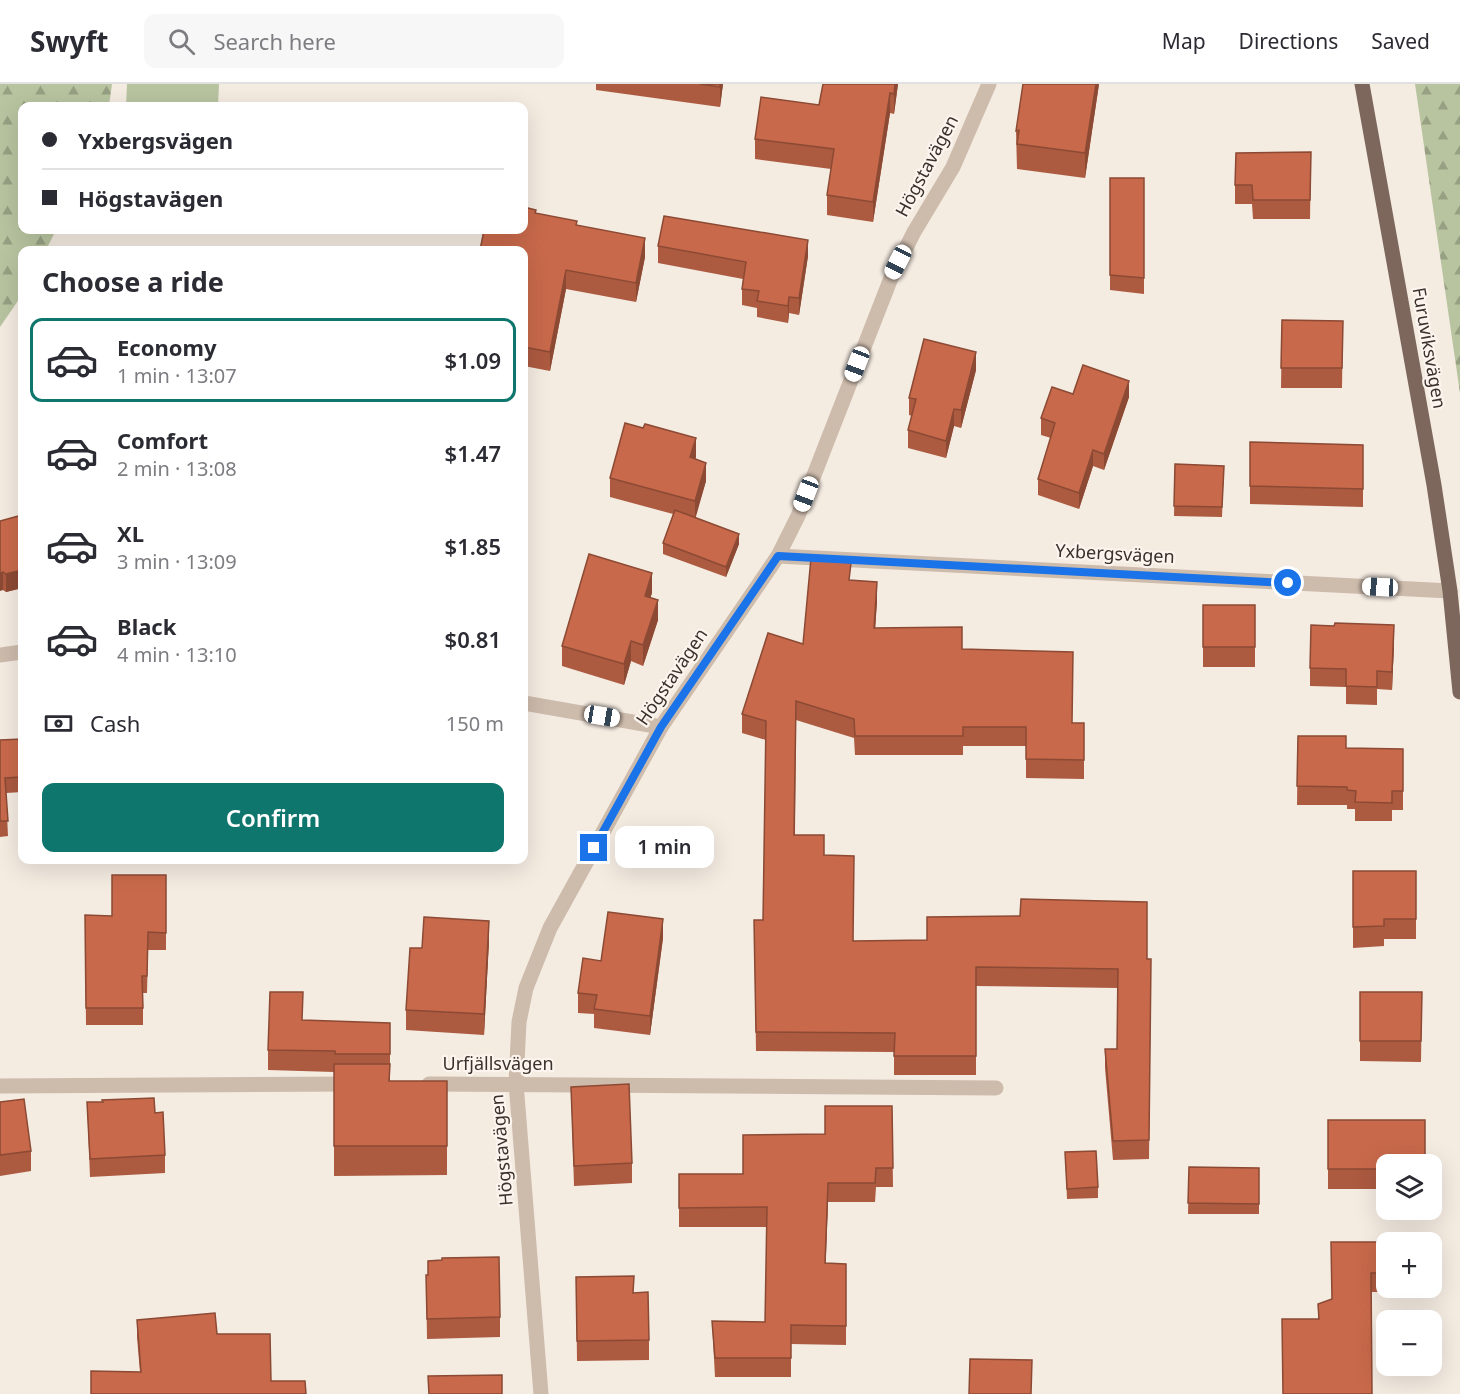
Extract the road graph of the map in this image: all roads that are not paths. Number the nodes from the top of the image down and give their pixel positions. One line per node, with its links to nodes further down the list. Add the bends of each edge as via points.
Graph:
1 (990, 84): 3 (street, Högstavägen, via 953,167 891,278 798,516)
2 (1362, 84): 4 (main road, Furuviksvägen)
3 (778, 556): 4 (street, Yxbergsvägen); 9 (street, Högstavägen)
4 (1450, 591): 7 (main road, Furuviksvägen)
5 (18, 653): 6 (street)
6 (0, 655)
7 (1460, 692)
8 (528, 704): 9 (street)
9 (661, 727): 10 (street, Högstavägen, via 537,956 519,1022)
10 (516, 1083): 12 (street, Urfjällsvägen); 14 (street, Urfjällsvägen); 15 (street, Högstavägen)
11 (364, 1084): 13 (street)
12 (411, 1084)
13 (0, 1086)
14 (996, 1088)
15 (541, 1394)

